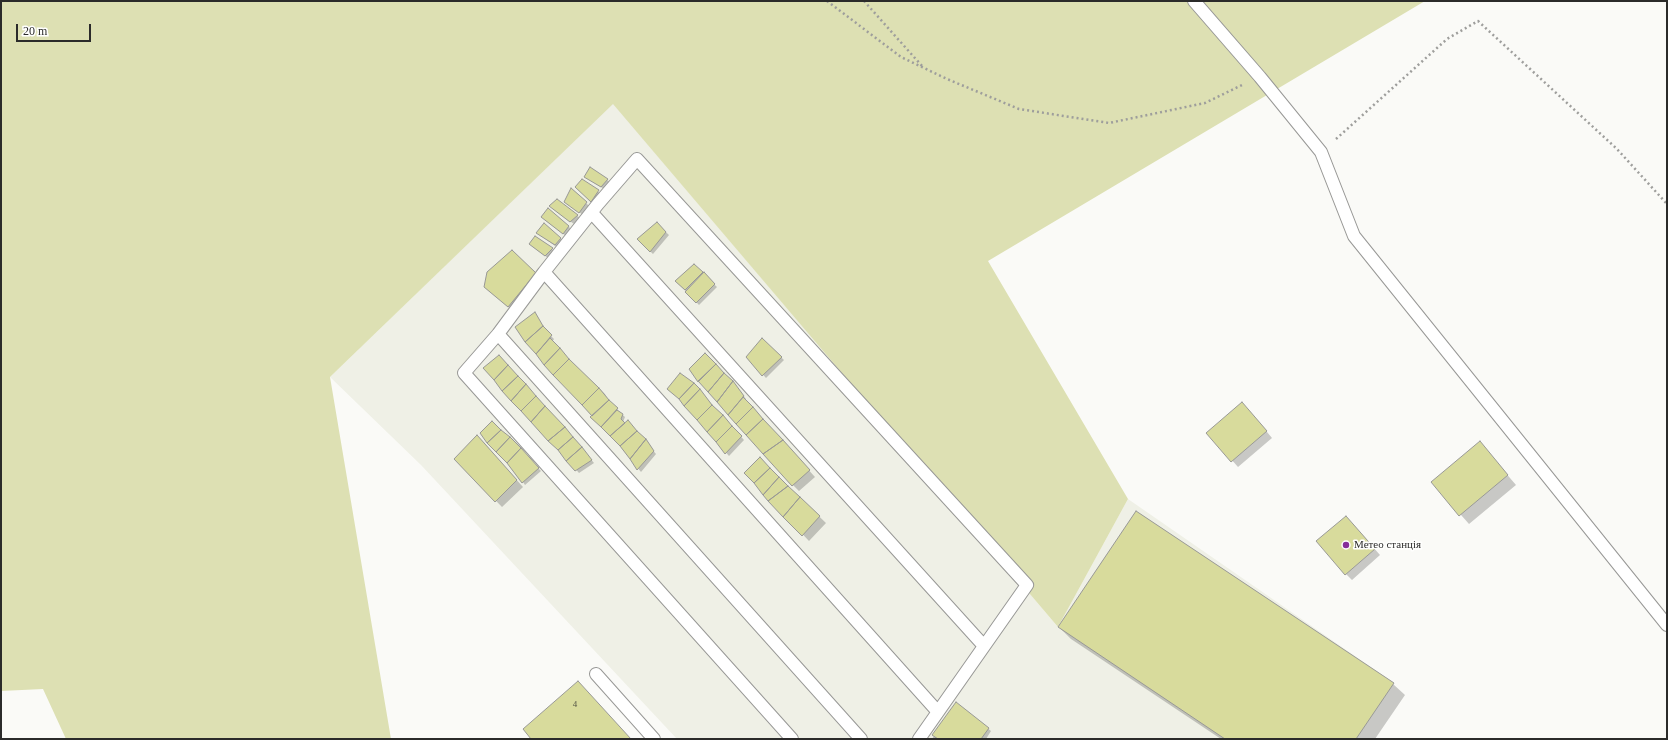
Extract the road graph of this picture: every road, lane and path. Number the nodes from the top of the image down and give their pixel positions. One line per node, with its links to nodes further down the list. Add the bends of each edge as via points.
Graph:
1 (827, 1): 4 (path, via 901,57)
2 (864, 1): 4 (path)
3 (1194, 1): 5 (lane)
4 (924, 68): 5 (path, via 1019,109 1109,123 1205,103)
5 (1260, 76): 6 (lane)
6 (1321, 152): 7 (path, via 1448,38 1478,21 1617,149); 11 (lane, via 1354,236)
7 (1667, 204)
8 (592, 213): 9 (lane); 12 (lane); 12 (lane, via 637,160 1027,585)
9 (544, 272): 10 (lane); 14 (lane)
10 (498, 334): 16 (lane, via 464,373); 17 (lane)
11 (1667, 625)
12 (984, 646): 14 (lane)
13 (596, 674): 15 (lane)
14 (938, 712): 18 (lane)
15 (654, 739)
16 (792, 739)
17 (861, 739)
18 (919, 739)

